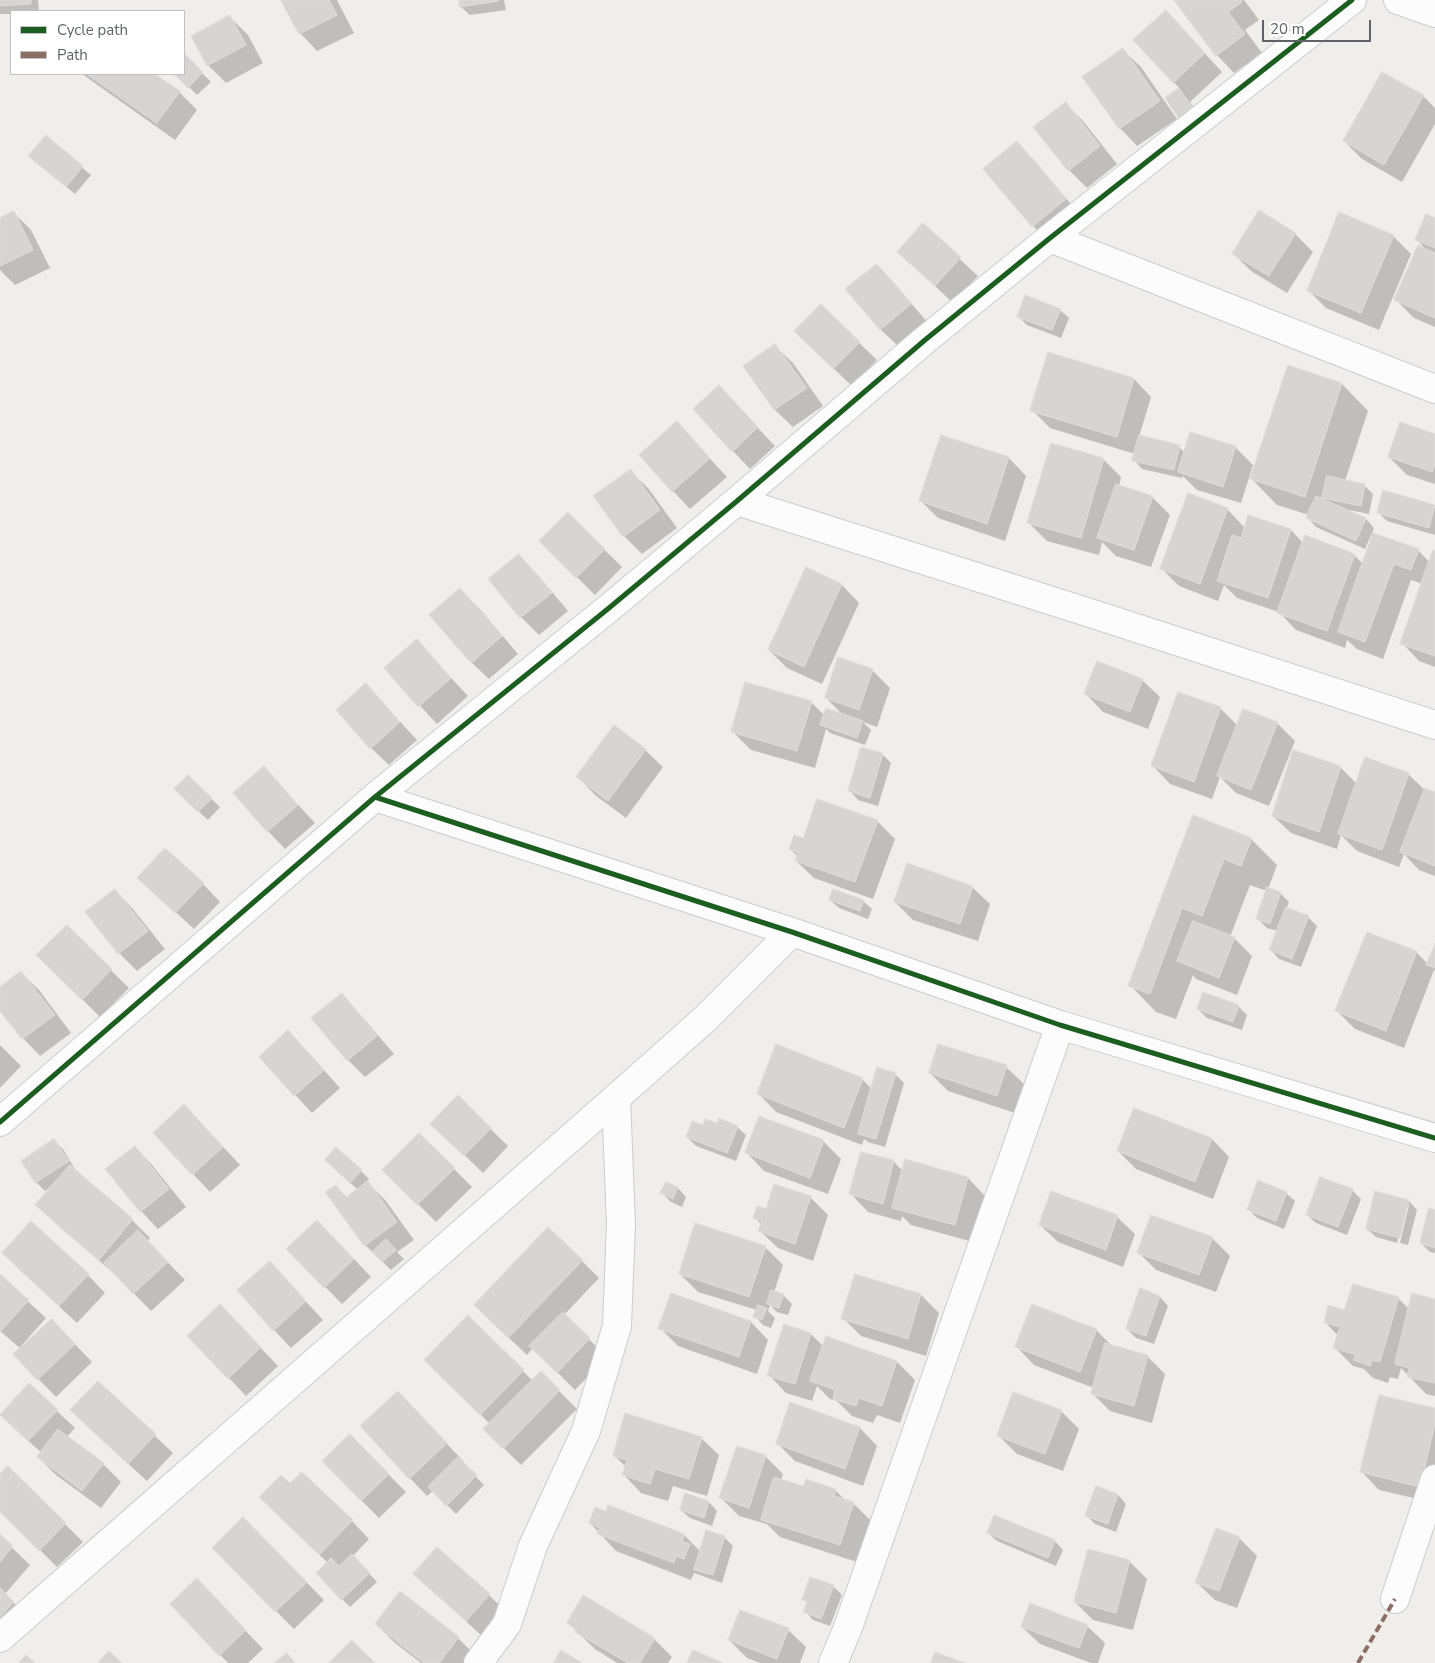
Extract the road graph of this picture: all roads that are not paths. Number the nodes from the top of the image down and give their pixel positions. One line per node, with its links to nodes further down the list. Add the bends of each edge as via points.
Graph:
1 (1352, 0): 4 (street)
2 (1398, 0): 3 (street)
3 (1435, 13)
4 (1050, 238): 5 (street); 6 (street)
5 (1435, 389)
6 (737, 501): 7 (street); 8 (street)
7 (1435, 725)
8 (375, 797): 9 (street); 12 (street)
9 (792, 932): 10 (street); 11 (street, via 705,1019)
10 (1060, 1025): 13 (street); 18 (street)
11 (616, 1098): 16 (street); 17 (street, via 621,1224 617,1326 586,1431 533,1546 507,1624)
12 (0, 1122)
13 (1435, 1138)
14 (1435, 1478): 15 (street)
15 (1395, 1599)
16 (0, 1638)
17 (478, 1663)
18 (833, 1663)

